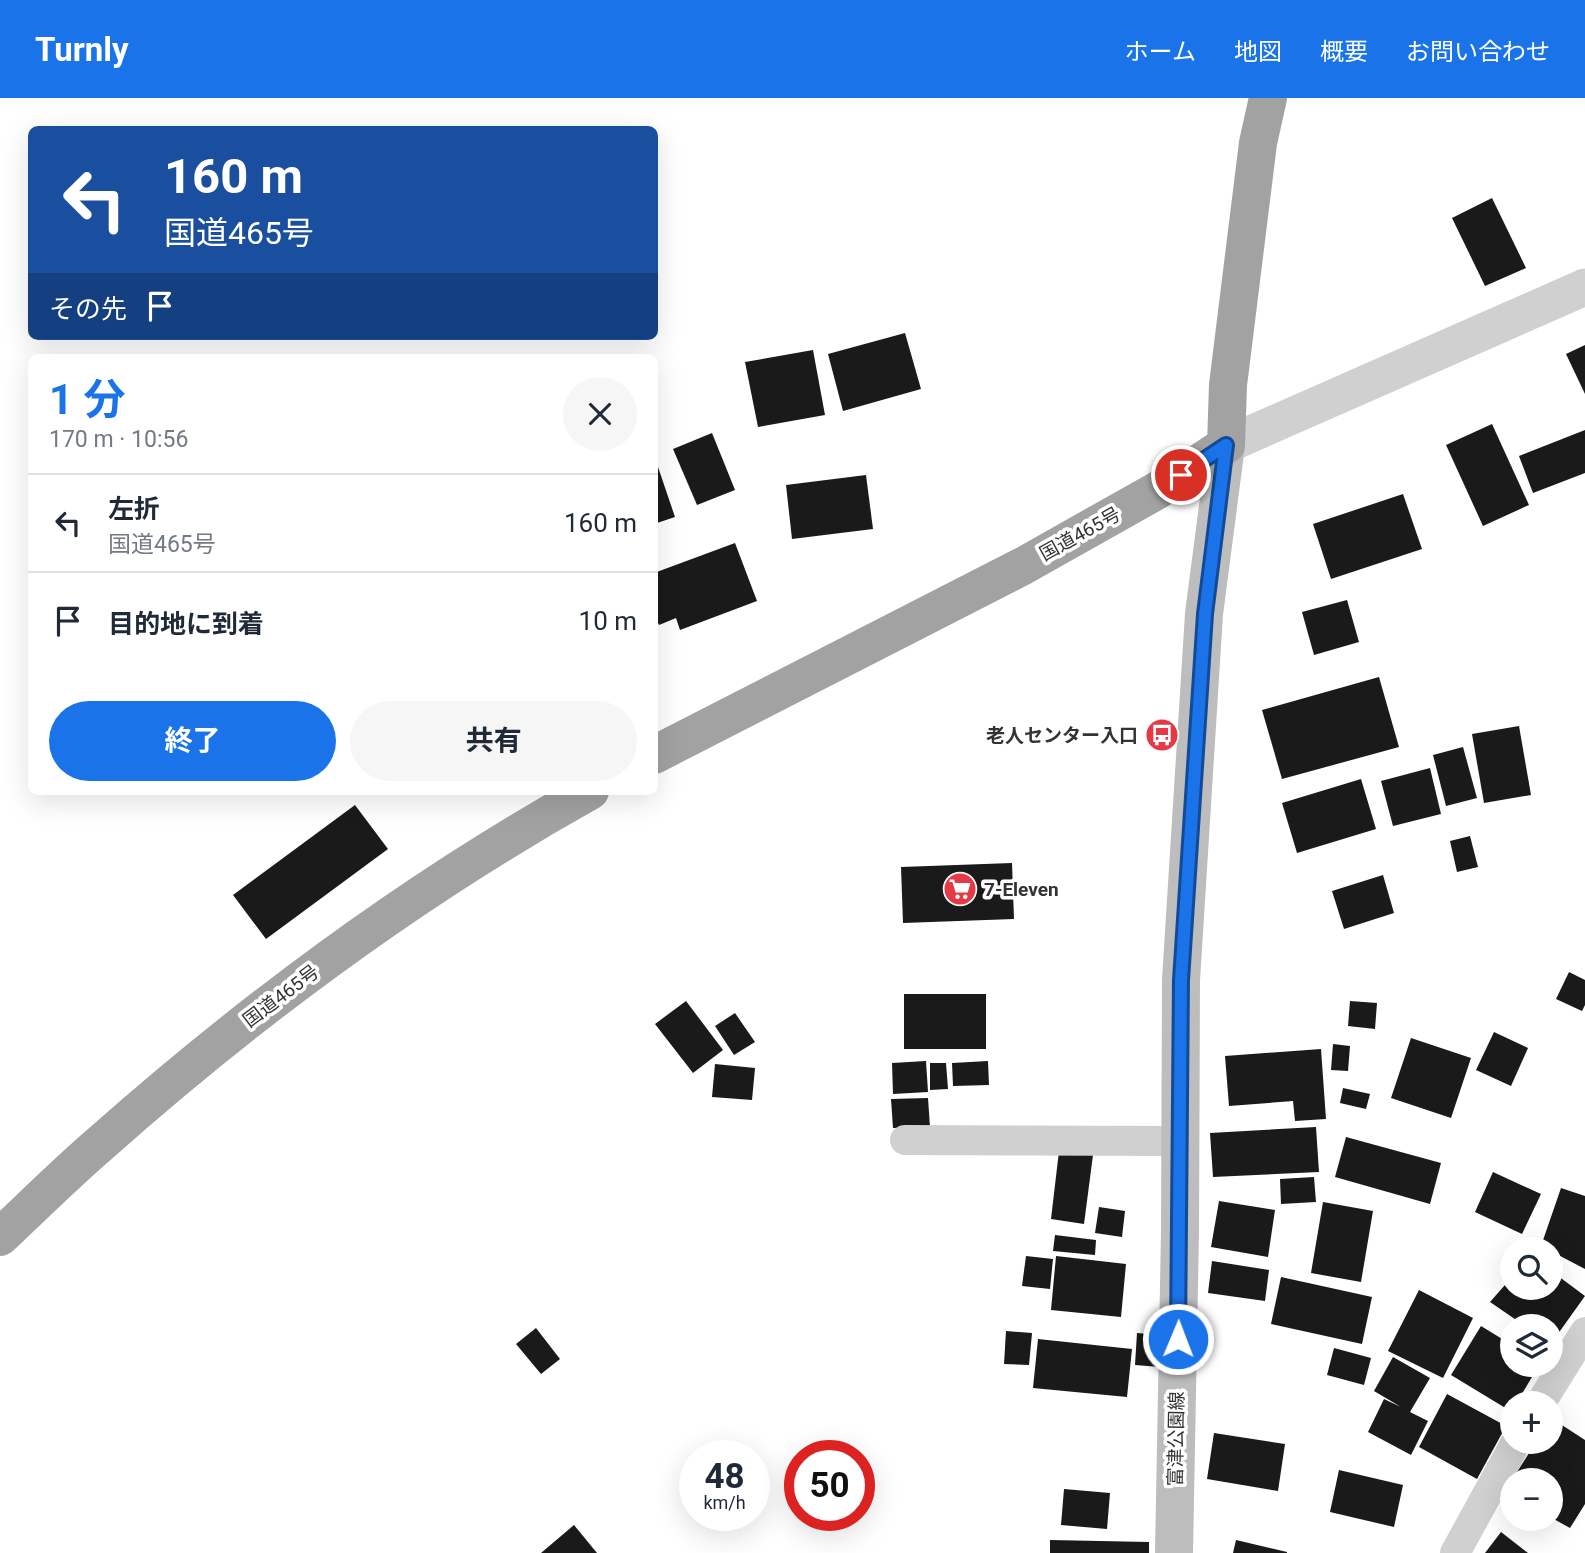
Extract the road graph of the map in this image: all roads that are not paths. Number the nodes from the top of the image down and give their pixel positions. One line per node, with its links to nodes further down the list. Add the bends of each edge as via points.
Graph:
1 (1268, 98): 3 (highway, via 1258,143 1228,385)
2 (1585, 287): 3 (street)
3 (1226, 445): 4 (highway, 国道465号, via 1023,566); 7 (main road, 富津公園線, via 1205,614 1181,980)
4 (658, 753)
5 (583, 795): 8 (highway, 国道465号, via 380,921 224,1038)
6 (905, 1140): 7 (street)
7 (1180, 1140): 12 (main road, 富津公園線)
8 (0, 1237)
9 (1585, 1332): 10 (street)
10 (1548, 1391)
11 (1509, 1454): 13 (street)
12 (1174, 1553)
13 (1455, 1553)

